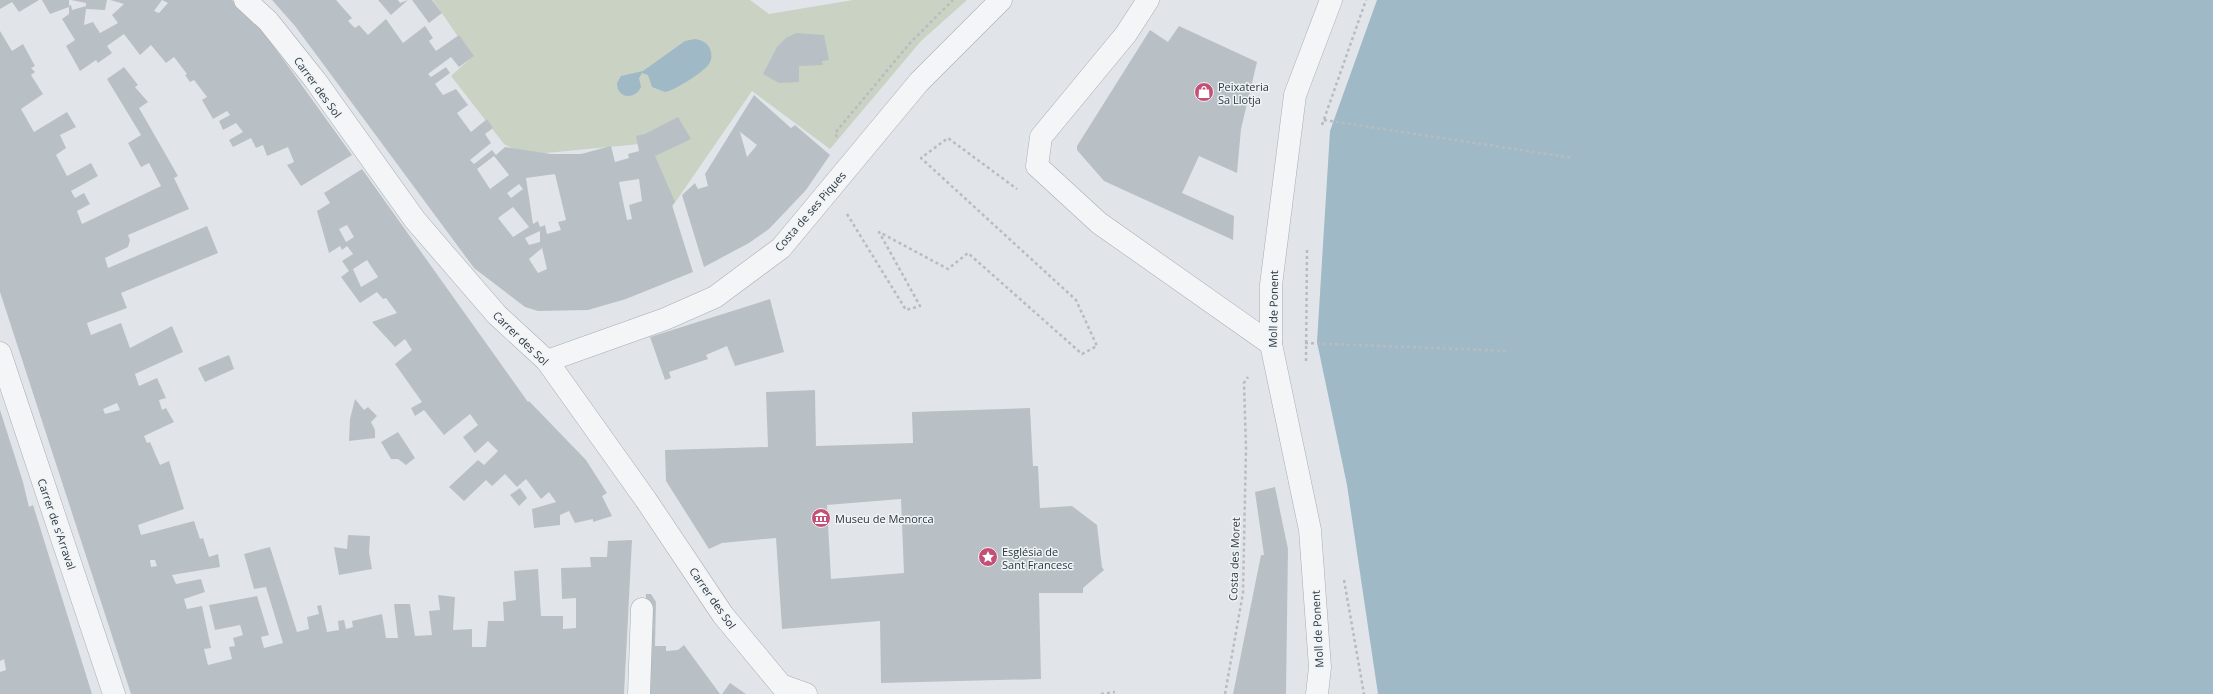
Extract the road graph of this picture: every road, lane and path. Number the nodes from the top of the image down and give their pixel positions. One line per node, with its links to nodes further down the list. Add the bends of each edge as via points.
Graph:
1 (245, 0): 18 (street, Carrer des Sol, via 268,21 314,80 415,220 497,315)
2 (952, 0): 7 (path)
3 (1001, 0): 11 (street, Costa de ses Piques, via 919,82)
4 (1148, 0): 15 (street, via 1126,34 1041,137 1037,166 1100,222)
5 (1331, 0): 15 (street, Moll de Ponent, via 1295,95 1272,285)
6 (1366, 0): 8 (path)
7 (910, 43)
8 (1324, 120): 9 (path); 10 (path)
9 (1321, 127)
10 (1573, 158)
11 (831, 187): 12 (path, via 906,310 920,306 879,232 948,269 968,253 1082,354 1097,346 1076,300 921,158 948,138); 18 (street, Costa de ses Piques, via 780,248 715,297 665,319)
12 (1018, 189)
13 (1307, 243): 14 (path)
14 (1305, 343): 16 (path); 19 (path)
15 (1271, 344): 29 (street, Moll de Ponent, via 1310,530 1320,666)
16 (1509, 351)
17 (0, 353): 24 (street, Carrer de s'Arraval)
18 (547, 361): 26 (street, Carrer des Sol, via 723,614 781,685)
19 (1306, 362)
20 (1246, 448): 28 (path, Costa des Moret, via 1242,593)
21 (1343, 572): 30 (path)
22 (642, 609): 25 (street)
23 (1115, 692): 27 (path)
24 (114, 694)
25 (639, 694)
26 (806, 694)
27 (1101, 694)
28 (1225, 694)
29 (1317, 694)
30 (1364, 694)

